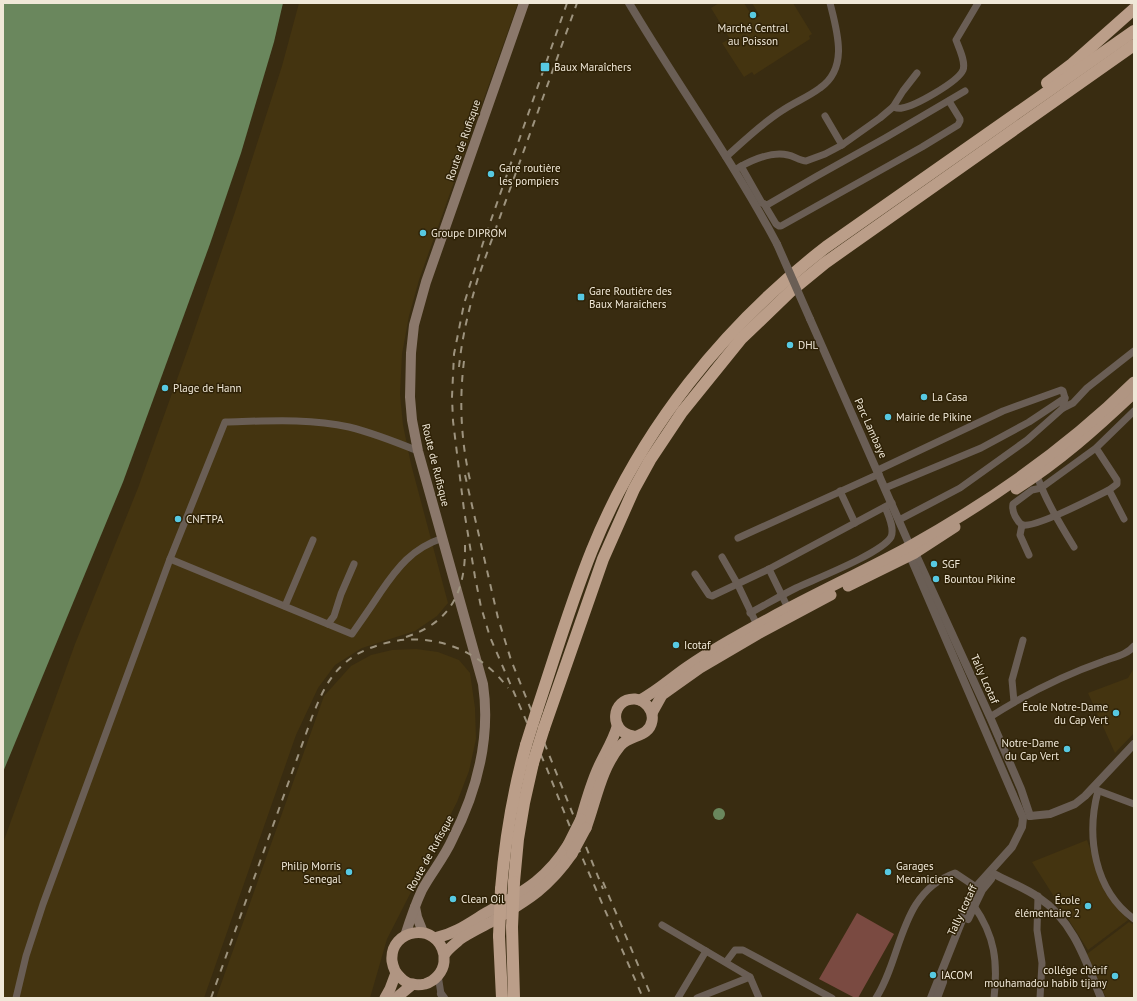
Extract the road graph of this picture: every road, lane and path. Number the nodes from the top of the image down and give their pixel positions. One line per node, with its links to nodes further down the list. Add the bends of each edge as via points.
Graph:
1 (524, 3): 27 (main road, Route de Rufisque, via 418,310 409,380 412,420)
2 (629, 3): 17 (street, Parc Lambaye)
3 (830, 3): 17 (street, via 839,43 835,69 829,79 822,87 782,111)
4 (978, 3): 13 (street, via 956,40 964,66 961,73 953,81 908,107)
5 (1134, 9): 14 (highway, via 1072,64 1026,100)
6 (1134, 30): 14 (highway)
7 (1134, 45): 9 (highway)
8 (1134, 53): 9 (highway)
9 (1115, 59): 95 (highway, bridge, via 825,263 792,290 741,339 719,365 682,412 650,460 634,489 603,559 533,763 518,839 514,882)
10 (917, 73): 13 (street)
11 (965, 91): 12 (street)
12 (949, 102): 19 (street, via 769,204); 19 (street, via 960,119 958,125 782,226 776,224)
13 (893, 107): 16 (street)
14 (1018, 112): 94 (highway, bridge, via 848,231 796,270 766,297 704,363 659,424 635,462 592,549 526,745 511,811 501,889 499,936)
15 (825, 116): 16 (street)
16 (842, 145): 18 (street, via 806,161 788,155 774,154)
17 (726, 157): 18 (street, Parc Lambaye)
18 (738, 168): 19 (street); 28 (street, Parc Lambaye, bridge, via 777,244)
19 (764, 204)
20 (1134, 351): 24 (street, via 1087,388 1073,403)
21 (1134, 382): 44 (highway, via 1072,437 1021,477)
22 (1133, 396): 29 (highway)
23 (1065, 398): 24 (street); 28 (street, via 1061,390 1003,411); 30 (street, via 981,448)
24 (1063, 408): 37 (street, via 1027,440 973,480)
25 (1134, 410): 26 (street)
26 (1096, 448): 31 (street); 32 (street, via 1117,480 1117,484)
27 (418, 451): 40 (main road, Route de Rufisque); 47 (street, via 355,429 315,422 225,422)
28 (879, 472): 30 (street, Parc Lambaye); 33 (street)
29 (1037, 476): 31 (street); 44 (highway)
30 (885, 488): 34 (street, Parc Lambaye)
31 (1041, 488): 35 (street); 39 (street, via 1032,490 1013,504 1012,511)
32 (1109, 490): 35 (street); 36 (street)
33 (840, 491): 38 (street); 41 (street)
34 (888, 505): 37 (street, Parc Lambaye); 38 (street); 52 (street, via 892,533 888,540 855,561)
35 (1055, 516): 39 (street); 43 (street)
36 (1124, 519)
37 (899, 520): 44 (street, Parc Lambaye)
38 (855, 523): 49 (street)
39 (1022, 525): 45 (street, via 1020,536)
40 (443, 538): 56 (street, via 416,551 400,565 352,634); 75 (main road, Route de Rufisque, via 483,684 486,706 485,737 470,800 452,842)
41 (738, 538)
42 (313, 540): 53 (street)
43 (1074, 547)
44 (912, 551): 54 (highway); 62 (highway, via 724,653 668,690); 63 (street, Tally Lcotaf); 69 (street, Tally Lcotaf)
45 (1029, 554)
46 (722, 557): 51 (street)
47 (170, 559): 53 (street); 91 (street, via 43,904)
48 (354, 564): 56 (street, via 334,616)
49 (769, 569): 51 (street); 52 (street)
50 (695, 574): 51 (street, via 710,596)
51 (738, 585): 55 (street)
52 (782, 595): 54 (street); 55 (street)
53 (285, 606): 56 (street)
54 (788, 608): 57 (highway)
55 (750, 613): 57 (street)
56 (328, 624)
57 (757, 625): 60 (highway, via 687,667)
58 (1023, 640): 61 (street, via 1012,680)
59 (1134, 646): 61 (street, via 1122,655 1079,671)
60 (640, 700): 62 (highway); 64 (highway, via 630,700 620,705 615,715)
61 (1014, 702): 63 (street)
62 (652, 713): 65 (highway, via 650,727 640,735)
63 (990, 717): 69 (street, Tally Lcotaf, via 1020,789)
64 (617, 727): 65 (highway, via 624,734); 70 (highway, via 592,783)
65 (633, 736): 70 (highway, via 621,745 611,760)
66 (1134, 744): 67 (street)
67 (1095, 790): 68 (street); 69 (street, via 1062,810); 77 (street, via 1092,834 1098,868 1114,900)
68 (1134, 804)
69 (1027, 817): 72 (street, Tally Icotaff, via 1023,837); 73 (street, Tally Icotaff, via 1012,847)
70 (583, 824): 71 (highway, bridge)
71 (570, 850): 81 (highway, via 528,889 453,932); 83 (highway, via 549,883 540,891 460,940)
72 (994, 874): 74 (street); 76 (street, Tally Icotaff)
73 (976, 888): 100 (street, via 955,873 942,878 919,900 906,924); 101 (street, Tally Icotaff)
74 (1038, 896): 104 (street, via 1037,930 1042,963); 105 (street, via 1064,921 1073,935)
75 (415, 905): 79 (main road, Route de Rufisque); 80 (main road, Route de Rufisque)
76 (974, 906): 102 (street, Tally Icotaff); 103 (street, via 983,919 994,949)
77 (1134, 919)
78 (662, 925): 82 (street)
79 (423, 932): 80 (highway); 81 (highway)
80 (405, 936): 85 (highway, via 394,948 392,957)
81 (435, 938): 83 (highway)
82 (706, 950): 84 (street); 96 (street)
83 (444, 955): 86 (highway, via 442,969)
84 (726, 962): 87 (street); 99 (street, via 735,950 743,950)
85 (396, 973): 89 (highway, via 403,980); 92 (highway)
86 (438, 975): 88 (highway); 90 (street)
87 (750, 977): 97 (street); 98 (street)
88 (427, 983): 89 (highway); 90 (street)
89 (413, 984): 93 (highway)
90 (443, 996)
91 (16, 998)
92 (385, 998)
93 (396, 998)
94 (502, 998)
95 (514, 998)
96 (678, 998)
97 (697, 998)
98 (759, 998)
99 (832, 998)
100 (876, 998)
101 (931, 998)
102 (937, 998)
103 (994, 998)
104 (1040, 998)
105 (1101, 998)

